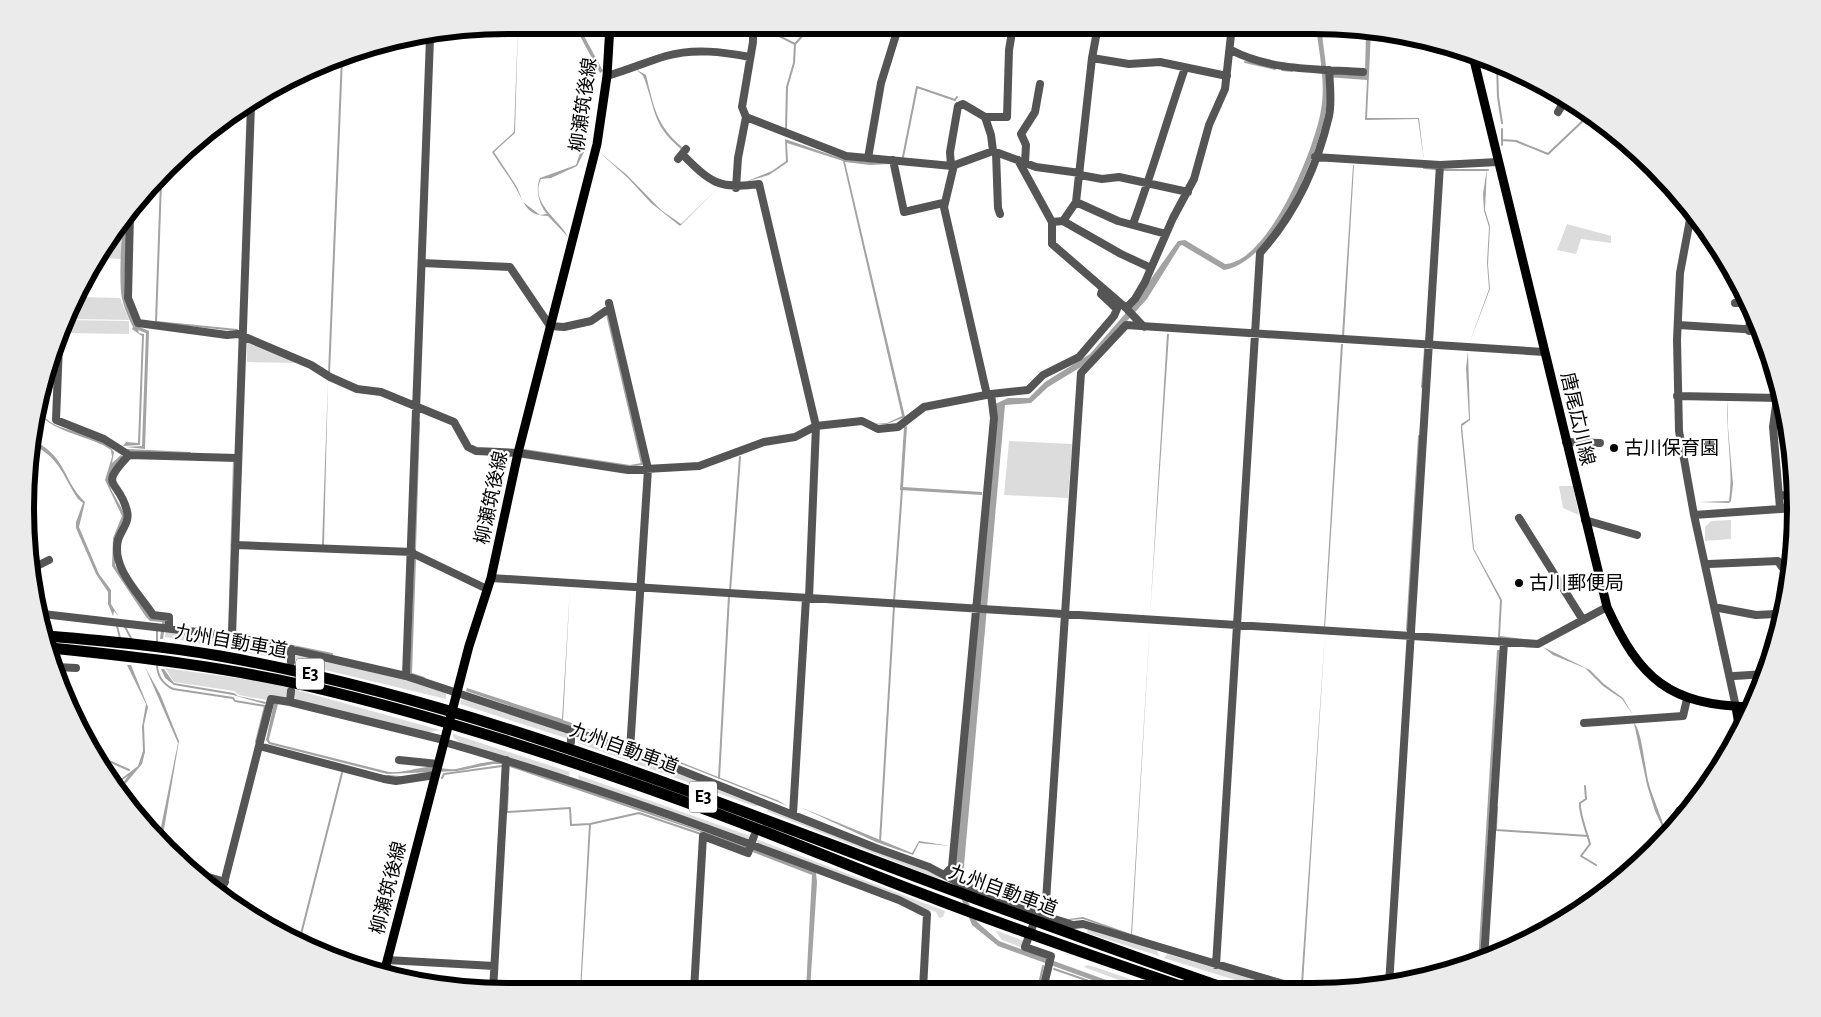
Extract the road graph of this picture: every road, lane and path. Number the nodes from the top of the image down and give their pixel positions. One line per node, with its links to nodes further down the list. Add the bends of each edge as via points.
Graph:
1 (610, 34): 15 (main road, 柳瀬筑後線)
2 (753, 34): 9 (street)
3 (896, 34): 26 (street, via 881,83)
4 (1012, 34): 21 (street, via 1007,117)
5 (1096, 34): 10 (street)
6 (1232, 34): 8 (street)
7 (430, 41): 45 (street)
8 (1231, 50): 13 (street, via 1248,59 1279,66); 16 (street)
9 (750, 57): 15 (street, via 690,52 667,56); 22 (street, via 742,107)
10 (1092, 58): 12 (street, via 1129,64 1160,62); 32 (street)
11 (1475, 63): 29 (main road, 唐尾広川線)
12 (1185, 68): 16 (street); 33 (street)
13 (1325, 70): 14 (street); 25 (street, via 1329,116)
14 (1363, 72)
15 (608, 76): 53 (main road, 柳瀬筑後線, via 597,144)
16 (1227, 76): 35 (street)
17 (1040, 84): 28 (street, via 1035,112 1021,134 1026,145)
18 (1562, 105): 20 (street)
19 (250, 111): 58 (street)
20 (1558, 112)
21 (985, 117): 23 (street); 31 (street, via 963,104 958,106 950,152)
22 (746, 118): 26 (street, via 846,156); 34 (street)
23 (994, 152): 28 (street); 31 (street); 38 (street)
24 (682, 154): 34 (street, via 706,178)
25 (1315, 157): 30 (street); 57 (street, via 1292,213 1260,253)
26 (868, 158): 27 (street)
27 (893, 160): 31 (street); 37 (street, via 904,212 943,203)
28 (1022, 162): 32 (street); 42 (street)
29 (1498, 162): 30 (street); 60 (main road, 唐尾広川線)
30 (1440, 165): 59 (street)
31 (952, 166): 37 (street)
32 (1080, 174): 33 (street); 36 (street)
33 (1149, 182): 35 (street); 43 (street)
34 (736, 188): 67 (street, via 759,184)
35 (1188, 192): 44 (street)
36 (1076, 202): 40 (street); 43 (street)
37 (944, 208): 62 (street)
38 (1000, 214)
39 (1690, 220): 51 (street, via 1680,273)
40 (1063, 221): 42 (street); 46 (street)
41 (130, 222): 58 (street, via 128,298 138,323)
42 (1052, 222): 47 (street, via 1052,244)
43 (1132, 224): 44 (street)
44 (1166, 234): 46 (street)
45 (422, 263): 53 (street, via 510,267); 65 (street)
46 (1151, 268): 50 (street, via 1135,299)
47 (1103, 288): 50 (street); 62 (street, via 1100,294 1117,309 1080,357 1043,375 1028,390)
48 (1735, 303): 49 (street)
49 (1740, 303)
50 (1126, 308): 54 (street)
51 (1678, 325): 55 (street); 63 (street)
52 (1750, 325): 55 (street)
53 (550, 326): 70 (main road, 柳瀬筑後線); 73 (street, via 564,327 591,321 609,306)
54 (1144, 327): 57 (street); 96 (street, via 1126,326 1081,373)
55 (1749, 331): 56 (street)
56 (1752, 331)
57 (1255, 335): 59 (street); 99 (street)
58 (243, 336): 65 (street, via 348,385 381,392); 72 (street)
59 (1430, 345): 60 (street); 103 (street)
60 (1544, 352): 68 (main road, 唐尾広川線)
61 (58, 358): 71 (street, via 56,420 104,439)
62 (989, 394): 67 (street, via 924,407 898,426 878,429 862,421); 94 (street, via 994,418)
63 (1677, 396): 64 (street); 78 (street, via 1679,431)
64 (1774, 398)
65 (416, 408): 70 (street, via 454,422 468,447 476,451); 83 (street)
66 (1777, 411): 75 (street, via 1773,427)
67 (816, 426): 73 (street, via 795,436 764,442 699,466); 91 (street)
68 (1566, 442): 69 (street); 80 (main road, 唐尾広川線)
69 (1600, 443)
70 (518, 453): 73 (street, via 628,470); 88 (main road, 柳瀬筑後線)
71 (129, 455): 72 (street); 100 (street, via 112,473 128,520 118,540 117,562 153,615 169,617)
72 (238, 458): 82 (street)
73 (648, 469): 89 (street)
74 (1787, 494): 75 (street)
75 (1779, 497): 76 (street)
76 (1780, 508): 77 (street); 78 (street)
77 (1787, 508)
78 (1694, 515): 117 (street)
79 (1518, 518): 98 (street)
80 (1585, 520): 81 (street); 92 (main road, 唐尾広川線)
81 (1637, 535)
82 (234, 546): 83 (street); 102 (street)
83 (412, 552): 90 (street); 111 (street)
84 (49, 560): 86 (street)
85 (1709, 564): 87 (street, via 1778,561)
86 (38, 566)
87 (1782, 567)
88 (491, 578): 89 (street); 90 (main road, 柳瀬筑後線)
89 (641, 588): 91 (street); 125 (street)
90 (487, 589): 114 (main road, 柳瀬筑後線)
91 (808, 598): 94 (street); 134 (street)
92 (1607, 607): 98 (street); 115 (main road, 唐尾広川線, via 1620,636 1649,675)
93 (1719, 608): 97 (street, via 1756,615)
94 (976, 609): 96 (street); 136 (street, via 952,867)
95 (46, 614): 100 (street)
96 (1064, 614): 99 (street); 140 (street)
97 (1775, 614)
98 (1583, 620): 104 (street, via 1538,644)
99 (1237, 625): 103 (street); 143 (street)
100 (169, 628): 102 (street)
101 (52, 636): 152 (highway, 九州自動車道 / E3, via 176,649 312,675 460,713 627,768 942,887)
102 (232, 636): 106 (street)
103 (1411, 636): 104 (street); 146 (street)
104 (1504, 642): 141 (street)
105 (55, 648): 151 (highway, 九州自動車道 / E3, via 172,662 310,687 457,726 770,834 938,900)
106 (290, 649): 107 (street); 111 (street)
107 (290, 662)
108 (61, 667): 109 (street)
109 (76, 668)
110 (1757, 675): 112 (street)
111 (406, 676): 114 (street)
112 (1734, 676)
113 (291, 691): 116 (street)
114 (457, 691): 121 (street); 122 (main road, 柳瀬筑後線)
115 (1687, 699): 117 (main road, 唐尾広川線); 120 (street, via 1683,716)
116 (290, 702): 122 (street); 124 (street, via 271,699)
117 (1736, 707): 118 (main road, 唐尾広川線); 119 (main road)
118 (1743, 707)
119 (1738, 718)
120 (1584, 723)
121 (571, 730): 123 (street); 125 (street)
122 (444, 741): 127 (street); 128 (main road, 柳瀬筑後線)
123 (571, 742)
124 (259, 746): 130 (street, via 396,781); 138 (street)
125 (630, 750): 132 (street)
126 (399, 760): 128 (street)
127 (506, 763): 131 (street); 144 (street)
128 (438, 764): 130 (main road, 柳瀬筑後線)
129 (571, 772): 131 (street)
130 (434, 775): 142 (main road, 柳瀬筑後線)
131 (571, 781): 135 (street)
132 (766, 803): 133 (street); 134 (street)
133 (762, 812)
134 (793, 814): 136 (street)
135 (752, 840): 148 (street, via 748,853 703,836); 149 (street, via 927,914)
136 (944, 875): 140 (street)
137 (210, 878): 138 (street)
138 (225, 882): 139 (street)
139 (223, 888)
140 (1041, 914): 143 (street, via 1073,925 1083,924 1163,954); 150 (street, via 1025,946 1051,956)
141 (1485, 951)
142 (387, 960): 144 (street); 145 (main road, 柳瀬筑後線)
143 (1216, 965): 153 (street)
144 (494, 966): 147 (street)
145 (385, 967)
146 (1390, 976)
147 (493, 983)
148 (694, 983)
149 (923, 983)
150 (1044, 983)
151 (1174, 983)
152 (1210, 983)
153 (1279, 983)

